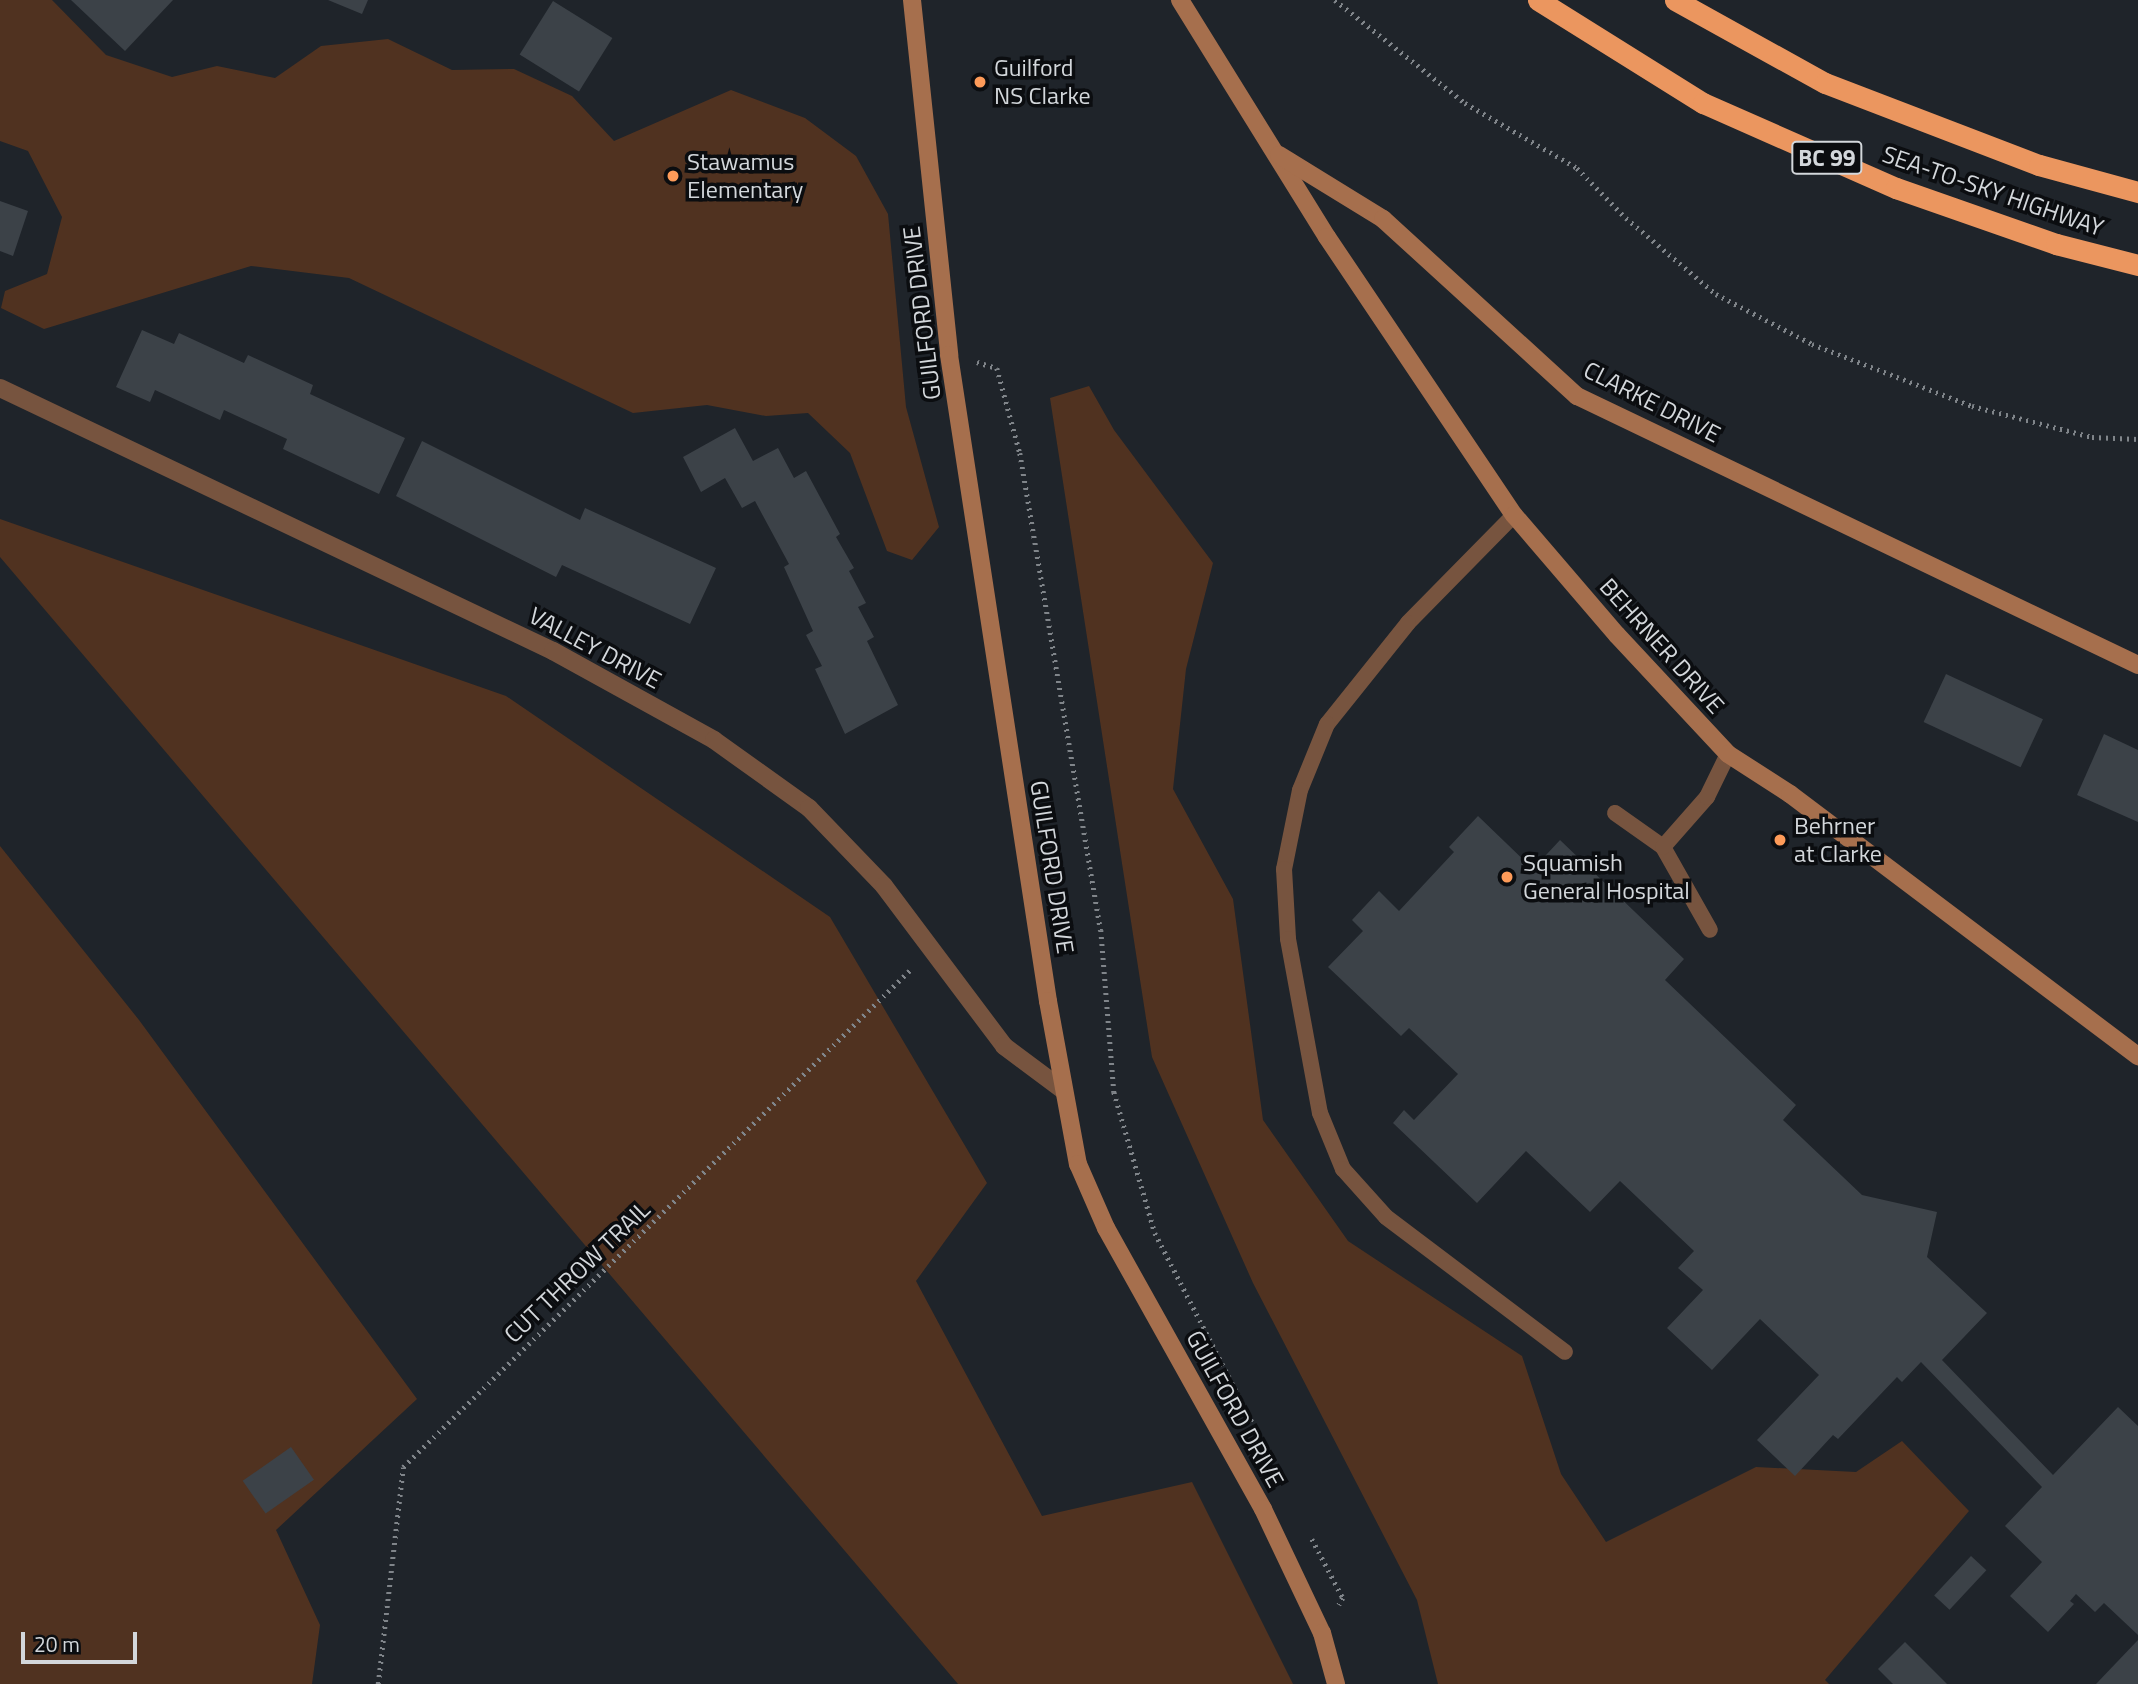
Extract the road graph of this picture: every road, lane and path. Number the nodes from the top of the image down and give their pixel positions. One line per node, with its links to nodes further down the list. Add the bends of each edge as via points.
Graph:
1 (912, 0): 11 (street, GUILFORD DRIVE)
2 (1180, 0): 6 (street, CLARKE DRIVE)
3 (1335, 0): 13 (path, via 1465,103 1577,168 1626,218 1716,294 1812,344 1972,406 2092,437)
4 (1538, 0): 8 (highway, SEA-TO-SKY HIGHWAY / BC 99, via 1703,103 1896,188)
5 (1675, 0): 7 (highway, SEA-TO-SKY HIGHWAY, via 1825,83 2039,165)
6 (1273, 151): 14 (street, BEHRNER DRIVE); 15 (street, CLARKE DRIVE, via 1382,219 1577,396)
7 (2138, 192)
8 (2115, 259): 9 (highway); 10 (highway, SEA-TO-SKY HIGHWAY / BC 99)
9 (2138, 259)
10 (2138, 265)
11 (950, 355): 22 (street, GUILFORD DRIVE); 24 (path, via 997,368 1020,453 1101,930 1114,1092 1155,1233)
12 (0, 388): 20 (street, VALLEY DRIVE, via 553,651 714,740 809,808 884,886)
13 (2138, 439)
14 (1514, 514): 16 (street, BEHRNER DRIVE); 23 (lane, via 1408,623 1327,724 1300,790 1284,869 1288,939 1320,1113 1343,1169 1386,1217)
15 (2138, 665)
16 (1728, 754): 18 (lane, via 1707,797); 21 (street, BEHRNER DRIVE, via 1790,794)
17 (1615, 813): 18 (lane)
18 (1663, 847): 19 (lane)
19 (1710, 930)
20 (931, 949): 22 (street, VALLEY DRIVE, via 1003,1046); 27 (path, CUT THROW TRAIL, via 403,1467)
21 (2138, 1056)
22 (1063, 1090): 26 (street, GUILFORD DRIVE, via 1079,1164 1106,1228 1263,1509)
23 (1565, 1352)
24 (1274, 1464)
25 (1305, 1525): 26 (path, via 1343,1598)
26 (1322, 1633): 28 (street, GUILFORD DRIVE)
27 (377, 1683)
28 (1336, 1684)

